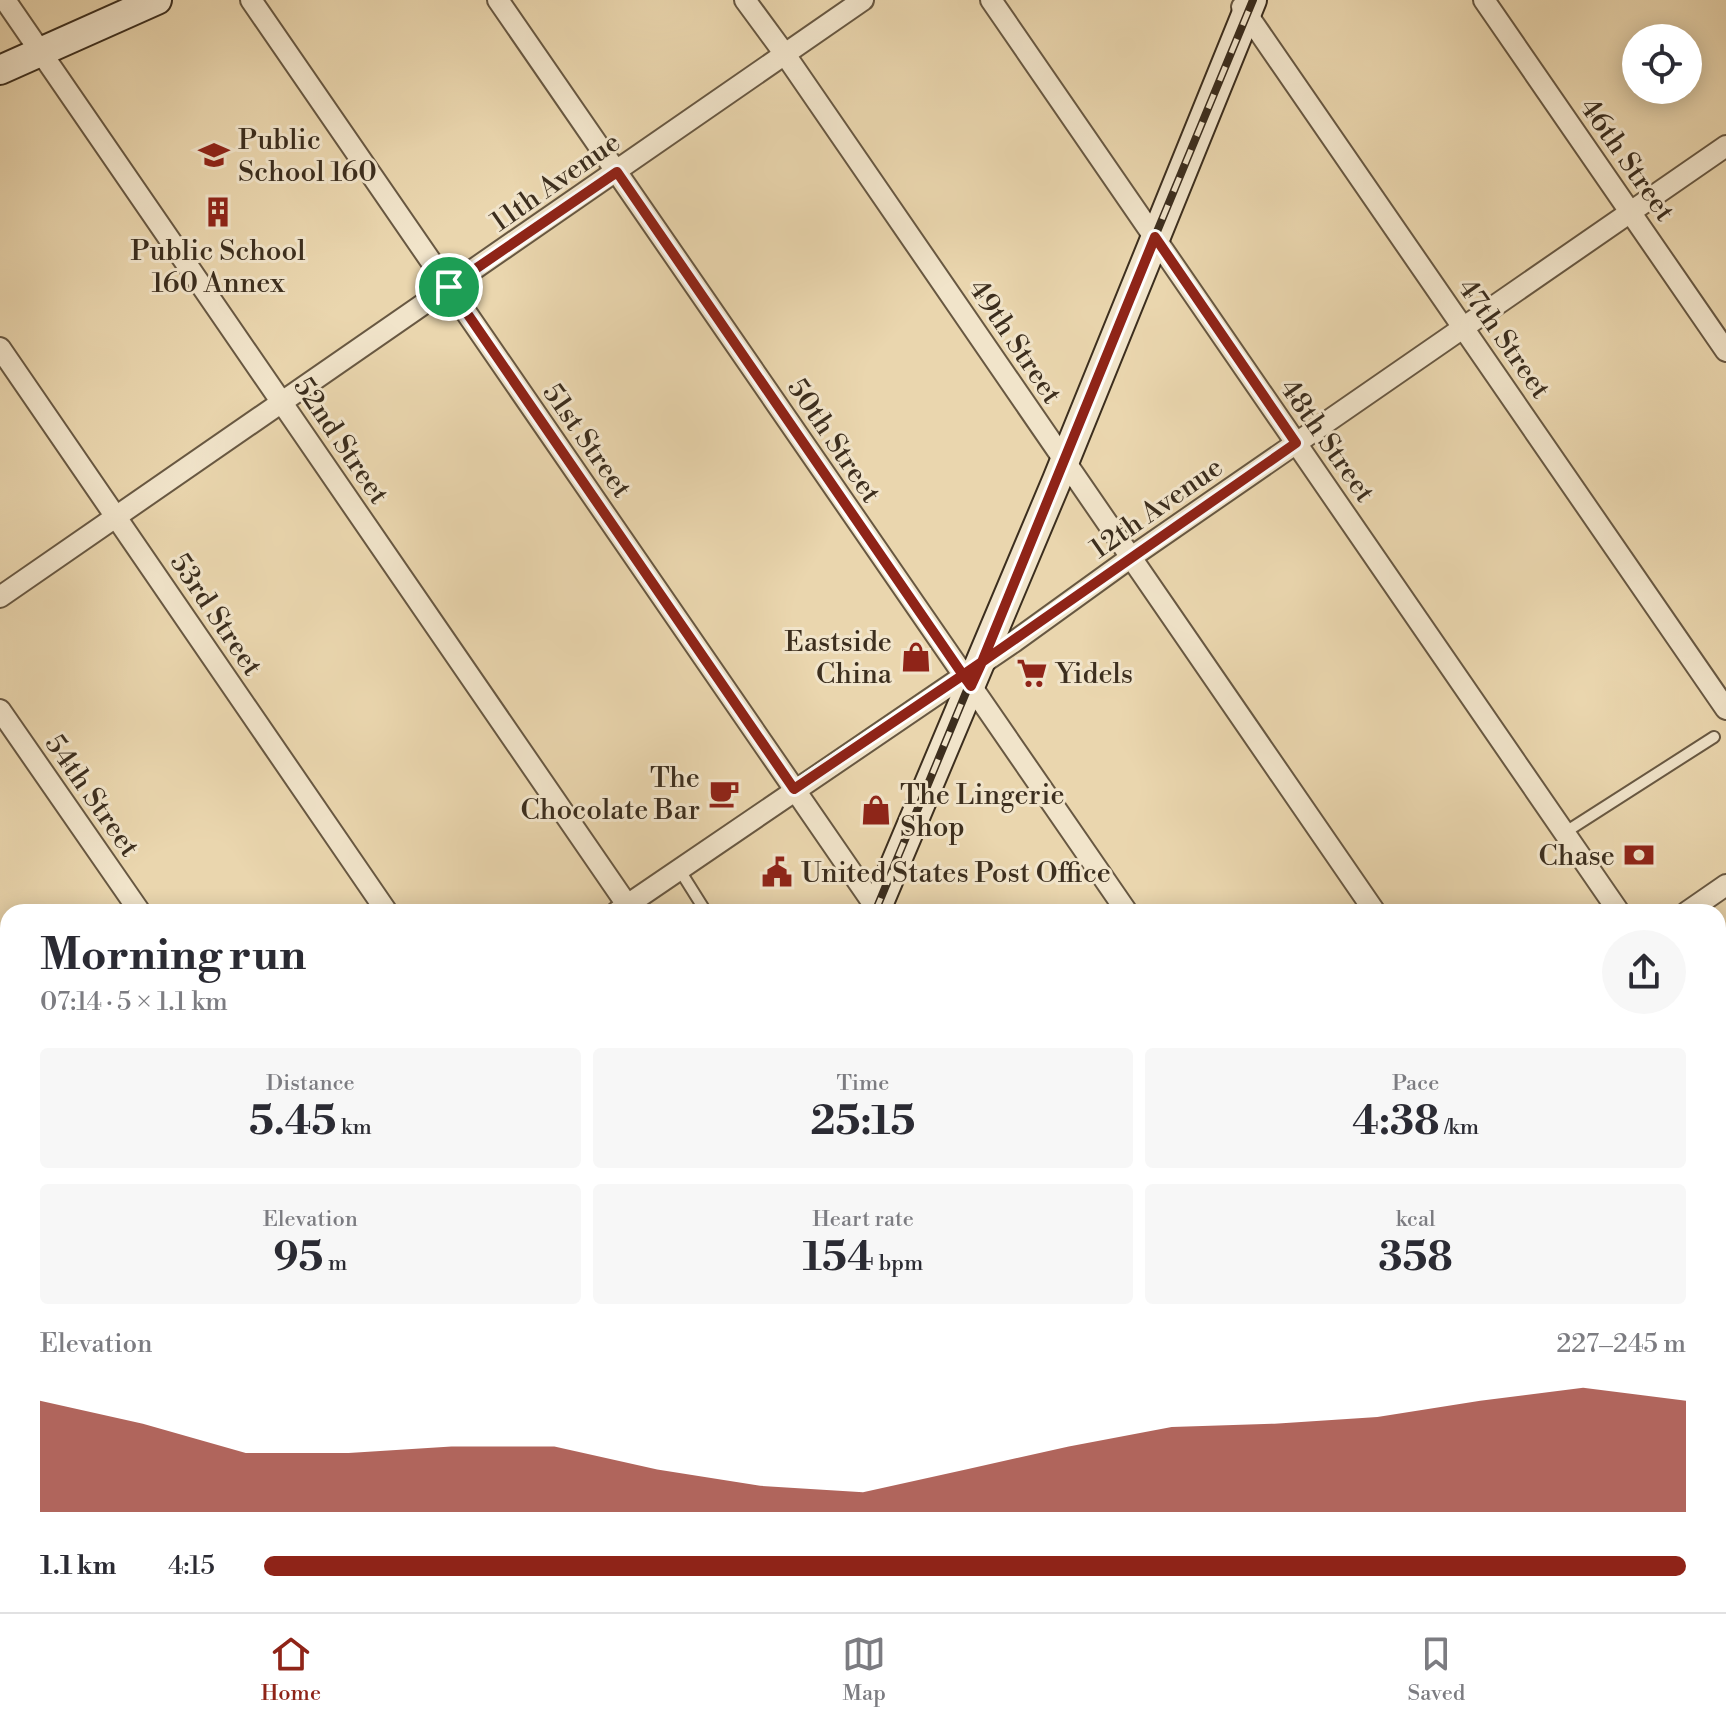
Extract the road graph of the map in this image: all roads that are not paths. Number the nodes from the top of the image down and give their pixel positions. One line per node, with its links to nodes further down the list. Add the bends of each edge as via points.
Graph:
1 (5, 0): 10 (street, 52nd Street)
2 (157, 0): 10 (street)
3 (251, 0): 17 (street, 51st Street)
4 (498, 0): 14 (street, 50th Street)
5 (745, 0): 11 (street, 49th Street)
6 (863, 0): 11 (street, 11th Avenue)
7 (991, 0): 16 (street, 48th Street)
8 (1484, 0): 15 (street, 46th Street)
9 (1245, 4): 16 (street); 18 (street, 47th Street)
10 (41, 53): 12 (street); 21 (street, 52nd Street)
11 (784, 53): 14 (street, 11th Avenue); 23 (street, 49th Street)
12 (0, 70)
13 (1726, 146): 15 (street, 12th Avenue)
14 (617, 172): 17 (street, 11th Avenue); 27 (street, 50th Street)
15 (1631, 212): 18 (street, 12th Avenue); 20 (street, 46th Street)
16 (1155, 237): 22 (street, 48th Street); 23 (street)
17 (449, 287): 21 (street, 11th Avenue); 31 (street, 51st Street)
18 (1464, 327): 22 (street, 12th Avenue); 28 (street, 47th Street)
19 (0, 348): 24 (street, 53rd Street)
20 (1726, 351)
21 (283, 403): 24 (street, 11th Avenue); 37 (street, 52nd Street)
22 (1296, 443): 25 (street, 12th Avenue); 32 (street, 48th Street)
23 (1065, 462): 25 (street, 49th Street); 27 (street)
24 (115, 515): 26 (street, 11th Avenue); 36 (street, 53rd Street)
25 (1130, 558): 27 (street, 12th Avenue); 43 (street, 49th Street)
26 (0, 597)
27 (972, 675): 31 (street, 12th Avenue); 41 (street); 42 (street, 50th Street)
28 (1726, 709)
29 (0, 710): 35 (street, 54th Street)
30 (1714, 737): 32 (lane)
31 (794, 789): 33 (street, 12th Avenue); 40 (street, 51st Street)
32 (1564, 833): 44 (street, 48th Street)
33 (679, 869): 38 (street, 12th Avenue); 39 (lane)
34 (1726, 885): 45 (street)
35 (134, 904)
36 (382, 904)
37 (621, 904)
38 (633, 904)
39 (701, 904)
40 (872, 904)
41 (880, 904)
42 (1122, 904)
43 (1369, 904)
44 (1613, 904)
45 (1699, 904)

